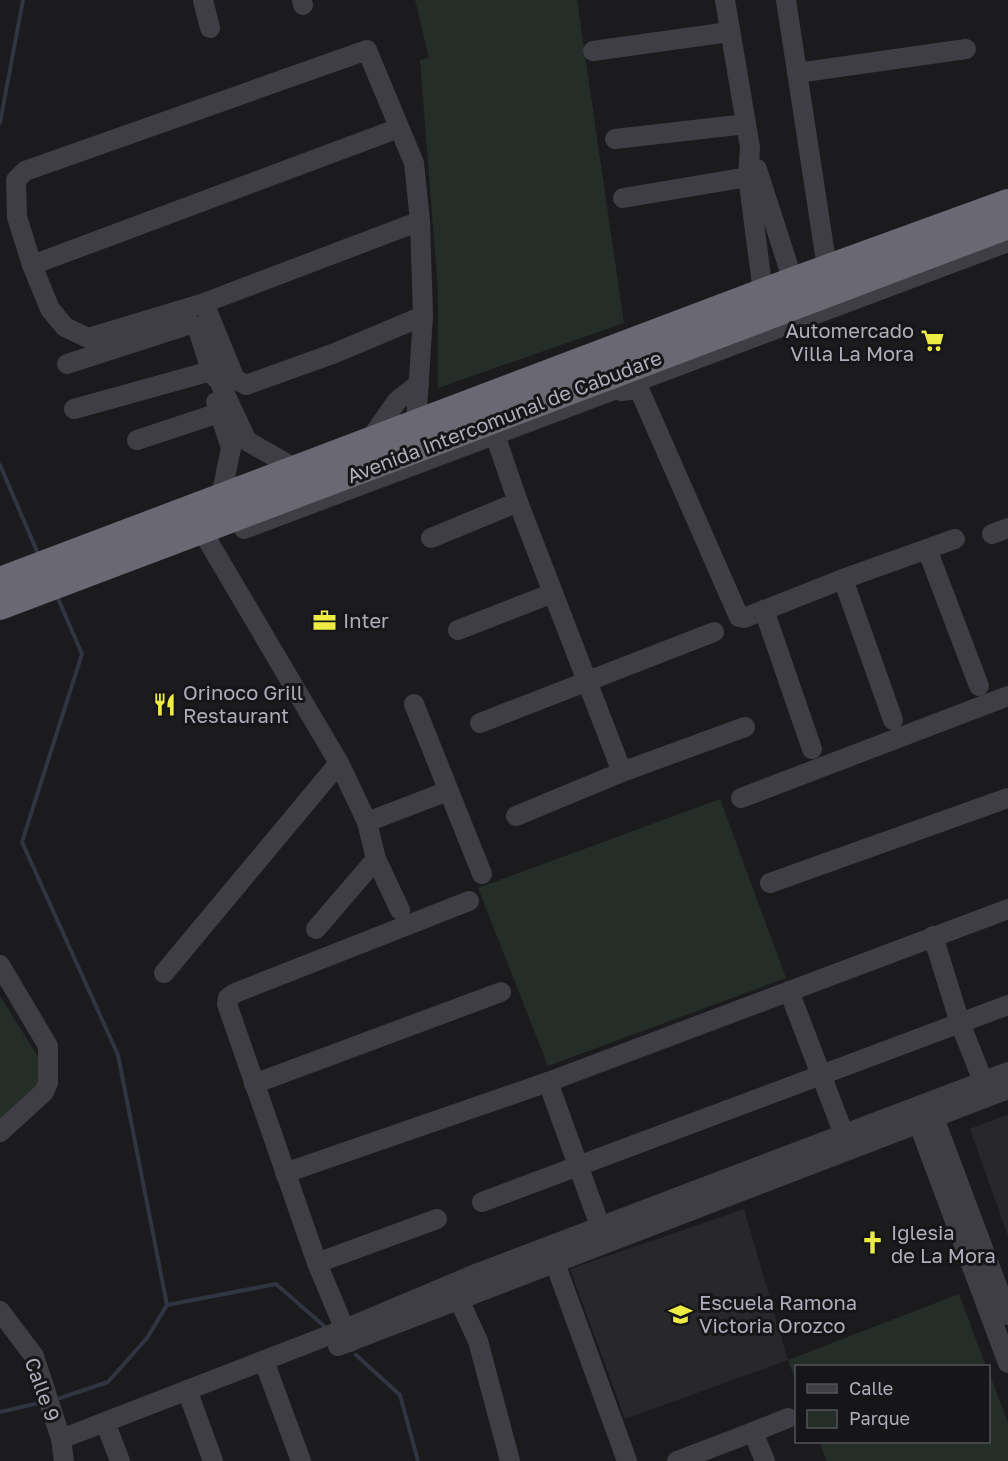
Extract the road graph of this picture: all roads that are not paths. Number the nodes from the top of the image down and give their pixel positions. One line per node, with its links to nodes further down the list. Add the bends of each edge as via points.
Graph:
1 (203, 0): 4 (street)
2 (725, 0): 5 (street)
3 (786, 0): 8 (street)
4 (210, 28)
5 (729, 32): 7 (street); 9 (street)
6 (966, 49): 8 (street)
7 (593, 51)
8 (797, 73): 24 (street)
9 (746, 124): 11 (street); 12 (street)
10 (399, 128): 17 (street, via 414,163); 23 (street); 23 (street, via 370,52 364,49 25,171 16,180 18,217)
11 (615, 139)
12 (750, 147): 13 (street); 21 (street)
13 (748, 177): 15 (street); 22 (street)
14 (1008, 189): 18 (street, via 985,197)
15 (623, 198)
16 (1008, 203): 18 (highway, Avenida Intercomunal de Cabudare)
17 (420, 221): 27 (street); 28 (street)
18 (948, 225): 24 (highway, Avenida Intercomunal de Cabudare)
19 (1008, 225): 35 (highway, Avenida Intercomunal de Cabudare)
20 (1008, 242): 36 (street)
21 (781, 249): 22 (street); 25 (street)
22 (758, 253): 26 (street)
23 (32, 265): 27 (street, via 50,309 65,327 88,338)
24 (827, 268): 25 (highway, Avenida Intercomunal de Cabudare)
25 (793, 281): 26 (highway, Avenida Intercomunal de Cabudare)
26 (764, 292): 34 (highway, Avenida Intercomunal de Cabudare)
27 (204, 303): 28 (street, via 235,379 246,385)
28 (423, 316): 31 (street)
29 (67, 364): 30 (street, via 190,324 198,329)
30 (212, 372): 32 (street); 33 (street, via 219,381)
31 (419, 384): 34 (street); 38 (street, via 397,401)
32 (74, 409)
33 (225, 411): 37 (street); 39 (street)
34 (416, 423): 38 (highway, Avenida Intercomunal de Cabudare)
35 (452, 436): 36 (highway); 47 (highway, Avenida Intercomunal de Cabudare)
36 (496, 438): 42 (street); 45 (street); 52 (street, via 625,390 639,389 736,614 744,618)
37 (137, 440)
38 (369, 441): 40 (highway, Avenida Intercomunal de Cabudare)
39 (239, 445): 40 (street); 41 (street)
40 (296, 469): 41 (highway, Avenida Intercomunal de Cabudare)
41 (221, 498): 48 (highway, Avenida Intercomunal de Cabudare)
42 (518, 502): 43 (street); 50 (street)
43 (431, 538)
44 (956, 539): 46 (street)
45 (208, 541): 47 (street); 63 (street)
46 (927, 549): 49 (street); 56 (street)
47 (122, 561): 48 (highway, Avenida Intercomunal de Cabudare)
48 (48, 575): 51 (highway, Avenida Intercomunal de Cabudare)
49 (843, 579): 52 (street); 59 (street)
50 (553, 593): 53 (street); 55 (street)
51 (4, 599)
52 (764, 610): 62 (street)
53 (458, 630)
54 (714, 632): 55 (street)
55 (589, 682): 60 (street); 64 (street)
56 (979, 687)
57 (1008, 696): 66 (street)
58 (414, 704): 65 (street)
59 (893, 720)
60 (480, 723)
61 (745, 727): 64 (street)
62 (812, 749)
63 (339, 763): 69 (street); 79 (street)
64 (622, 772): 68 (street)
65 (448, 790): 69 (street); 71 (street)
66 (741, 798)
67 (1008, 798): 72 (street)
68 (516, 816)
69 (367, 822): 70 (street)
70 (376, 859): 75 (street); 76 (street)
71 (482, 874)
72 (770, 883)
73 (469, 902): 88 (street, via 231,995 227,1004)
74 (1008, 909): 77 (street)
75 (400, 910)
76 (316, 929)
77 (933, 936): 80 (street); 83 (street)
78 (0, 965): 91 (street, via 48,1046 48,1083 44,1092)
79 (164, 973)
80 (789, 991): 85 (street); 87 (street)
81 (501, 992): 88 (street)
82 (1008, 1005): 83 (street)
83 (960, 1023): 85 (street); 86 (street)
84 (1008, 1072): 86 (street)
85 (821, 1073): 92 (street); 93 (street)
86 (983, 1081): 90 (street)
87 (548, 1082): 93 (street); 94 (street)
88 (254, 1084): 94 (street)
89 (1008, 1089): 90 (street)
90 (923, 1114): 92 (street); 98 (street); 102 (street); 104 (street)
91 (0, 1132)
92 (843, 1132): 97 (street)
93 (578, 1165): 95 (street); 97 (street)
94 (285, 1173): 99 (street)
95 (483, 1202)
96 (437, 1219): 99 (street)
97 (600, 1226): 98 (street)
98 (551, 1255): 100 (street); 103 (street, via 478,1273); 115 (street)
99 (317, 1263): 103 (street)
100 (459, 1300): 103 (street); 114 (street, via 478,1341)
101 (0, 1311): 110 (street, Calle 9, via 34,1356)
102 (1008, 1315)
103 (347, 1336): 105 (street)
104 (1008, 1363)
105 (266, 1367): 106 (street); 113 (street)
106 (189, 1396): 108 (street); 112 (street)
107 (788, 1418): 109 (street)
108 (108, 1428): 110 (street); 111 (street)
109 (753, 1432): 116 (street); 117 (street)
110 (63, 1450)
111 (120, 1461)
112 (213, 1461)
113 (301, 1461)
114 (510, 1461)
115 (627, 1461)
116 (677, 1461)
117 (765, 1461)

